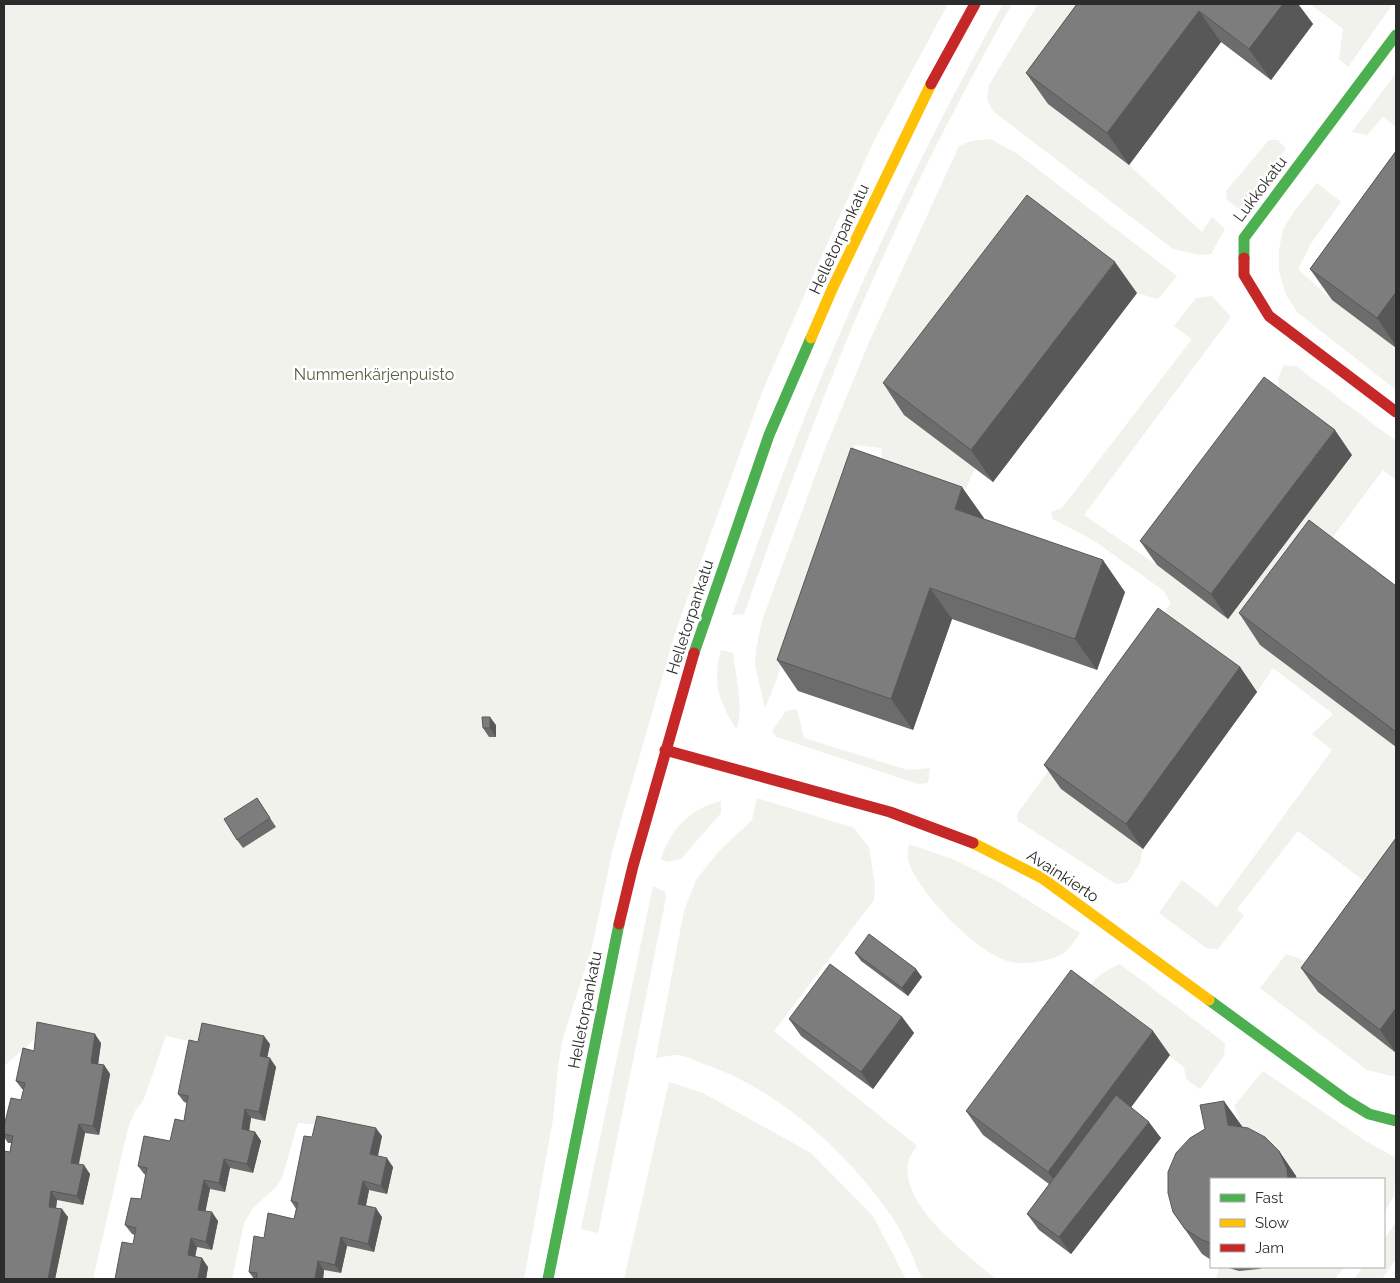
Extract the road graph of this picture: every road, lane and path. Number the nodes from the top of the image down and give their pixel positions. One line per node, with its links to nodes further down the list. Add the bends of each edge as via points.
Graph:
1 (975, 4): 4 (street, Helletorpankatu, via 920,105 833,287 769,435 703,623)
2 (1396, 35): 3 (street, Lukkokatu, via 1244,238 1244,275 1269,316)
3 (1396, 412)
4 (666, 750): 5 (street, Avainkierto, via 890,812 1000,856 1042,878 1346,1100 1369,1114); 6 (street, Helletorpankatu, via 617,932)
5 (1396, 1121)
6 (548, 1279)

